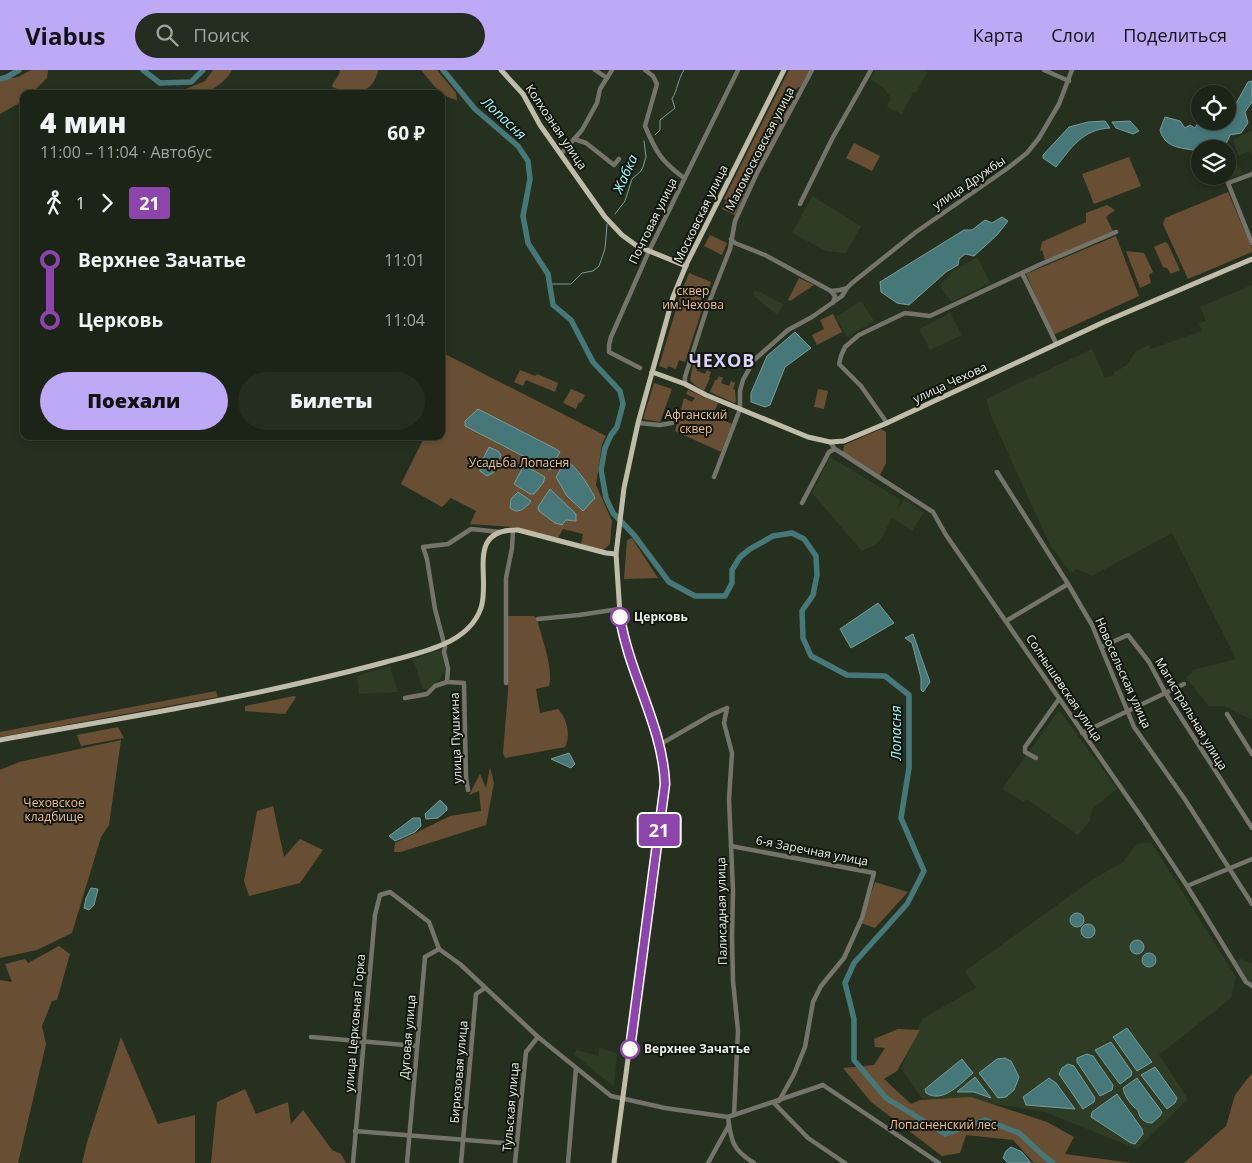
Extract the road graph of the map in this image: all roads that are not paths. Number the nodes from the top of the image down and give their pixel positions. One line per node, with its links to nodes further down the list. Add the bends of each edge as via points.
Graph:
1 (501, 70): 14 (main road, Колхозная улица, via 523,94)
2 (595, 70): 11 (street)
3 (612, 70): 11 (street)
4 (645, 70): 17 (street, via 657,84 645,126 662,160)
5 (738, 70): 17 (street, Почтовая улица)
6 (784, 70): 26 (main road, Московская улица)
7 (812, 70): 20 (street, Маломосковская улица, via 745,198)
8 (871, 70): 18 (street)
9 (1044, 70): 12 (street)
10 (1072, 70): 12 (street, улица Дружбы)
11 (607, 78): 13 (street, via 592,114)
12 (1069, 81): 28 (street, улица Дружбы, via 1055,111 1027,153 916,232)
13 (574, 139): 14 (street); 15 (street, via 586,143 614,165)
14 (561, 154): 24 (main road, Колхозная улица, via 605,217 622,235)
15 (619, 159)
16 (1252, 174): 21 (street, via 1228,183)
17 (684, 178): 24 (street, Почтовая улица)
18 (800, 204)
19 (1116, 232): 27 (street)
20 (731, 239): 22 (street); 23 (street)
21 (1252, 243)
22 (738, 244): 23 (street); 29 (street)
23 (730, 249): 34 (street, via 708,305)
24 (648, 251): 26 (main road, Колхозная улица); 32 (street, Почтовая улица, via 608,345 609,352)
25 (1252, 259): 31 (main road, улица Чехова)
26 (686, 266): 33 (main road, Московская улица, via 673,296)
27 (1022, 273): 31 (street); 38 (street, via 930,316 905,313 849,343 839,364 861,386)
28 (847, 288): 29 (street, улица Дружбы); 30 (street, улица Дружбы)
29 (831, 291): 30 (street, via 835,296)
30 (833, 303): 35 (street, улица Дружбы, via 788,330 754,360 740,391)
31 (1056, 344): 38 (main road, улица Чехова)
32 (640, 368)
33 (652, 372): 34 (main road, улица Чехова); 36 (main road, Московская улица)
34 (685, 384): 35 (main road, улица Чехова)
35 (740, 409): 39 (main road, улица Чехова, via 808,437); 42 (street, улица Дружбы)
36 (638, 423): 37 (street); 46 (main road, Московская улица, via 628,460)
37 (672, 423)
38 (887, 423): 39 (main road, улица Чехова, via 844,441)
39 (830, 442): 40 (street, Солнышевская улица)
40 (835, 449): 43 (street, via 829,452); 50 (street, Солнышевская улица, via 933,512)
41 (997, 472): 47 (street, Новосельская улица)
42 (714, 477)
43 (802, 503)
44 (513, 530): 45 (main road); 46 (main road); 54 (street, via 506,578)
45 (500, 532): 51 (main road, via 485,544 481,608 460,636); 51 (street, улица Пушкина, via 471,529 448,544 423,547)
46 (616, 554): 48 (main road, Московская улица)
47 (1068, 584): 50 (street); 52 (street, Новосельская улица)
48 (619, 609): 49 (street); 63 (main road, Московская улица, via 628,652)
49 (538, 619)
50 (1006, 621): 58 (street, Солнышевская улица)
51 (444, 644): 53 (street, улица Пушкина); 62 (main road, via 288,687)
52 (1101, 647): 56 (street, Магистральная улица, via 1128,635 1149,662); 59 (street, Новосельская улица)
53 (447, 682): 57 (street, via 435,686 427,694); 66 (street, улица Пушкина, via 464,682)
54 (506, 683)
55 (1184, 684): 56 (street)
56 (1166, 694): 59 (street); 67 (street, Магистральная улица)
57 (405, 698)
58 (1059, 699): 61 (street, Солнышевская улица); 65 (street, via 1025,747 1025,752)
59 (1127, 710): 61 (street); 70 (street, Новосельская улица, via 1134,726)
60 (1227, 714): 64 (street)
61 (1082, 733): 71 (street, Солнышевская улица)
62 (0, 740)
63 (659, 745): 68 (street, Палисадная улица, via 727,708 724,723 732,752 729,798); 81 (main road, Московская улица, via 665,784)
64 (1252, 754)
65 (1036, 758)
66 (468, 790)
67 (1252, 828)
68 (731, 846): 82 (street, 6-я Заречная улица, via 874,873 862,918 844,958 821,986 813,1002 805,1047 794,1074); 83 (street, Палисадная улица, via 733,981 738,1031)
69 (1252, 859): 70 (street)
70 (1229, 869): 71 (street); 72 (street, Новосельская улица)
71 (1187, 886): 74 (street, Солнышевская улица, via 1246,982)
72 (1252, 904)
73 (439, 949): 75 (street); 78 (street, улица Церковная Горка, via 429,922 390,892 380,895 375,915); 79 (street, Дуговая улица, via 425,957)
74 (1252, 986)
75 (485, 988): 77 (street); 88 (street, Бирюзовая улица, via 476,994)
76 (311, 1037): 78 (street)
77 (538, 1037): 80 (street); 89 (street, Тульская улица, via 526,1052)
78 (364, 1042): 79 (street); 86 (street, улица Церковная Горка)
79 (417, 1046): 87 (street, Дуговая улица)
80 (576, 1068): 81 (street, via 611,1096); 94 (street)
81 (623, 1100): 84 (street); 95 (main road, Московская улица)
82 (776, 1102): 83 (street); 98 (street, via 808,1138); 99 (street, via 823,1085)
83 (734, 1115): 84 (street)
84 (728, 1117): 85 (street)
85 (729, 1125): 96 (street); 97 (street, via 735,1148)
86 (354, 1131): 87 (street); 90 (street, улица Церковная Горка)
87 (409, 1135): 88 (street); 91 (street, Дуговая улица)
88 (463, 1140): 89 (street); 92 (street, Бирюзовая улица)
89 (517, 1144): 93 (street, Тульская улица)
90 (353, 1163)
91 (407, 1163)
92 (461, 1163)
93 (515, 1163)
94 (568, 1163)
95 (614, 1163)
96 (708, 1163)
97 (754, 1163)
98 (845, 1163)
99 (939, 1163)

